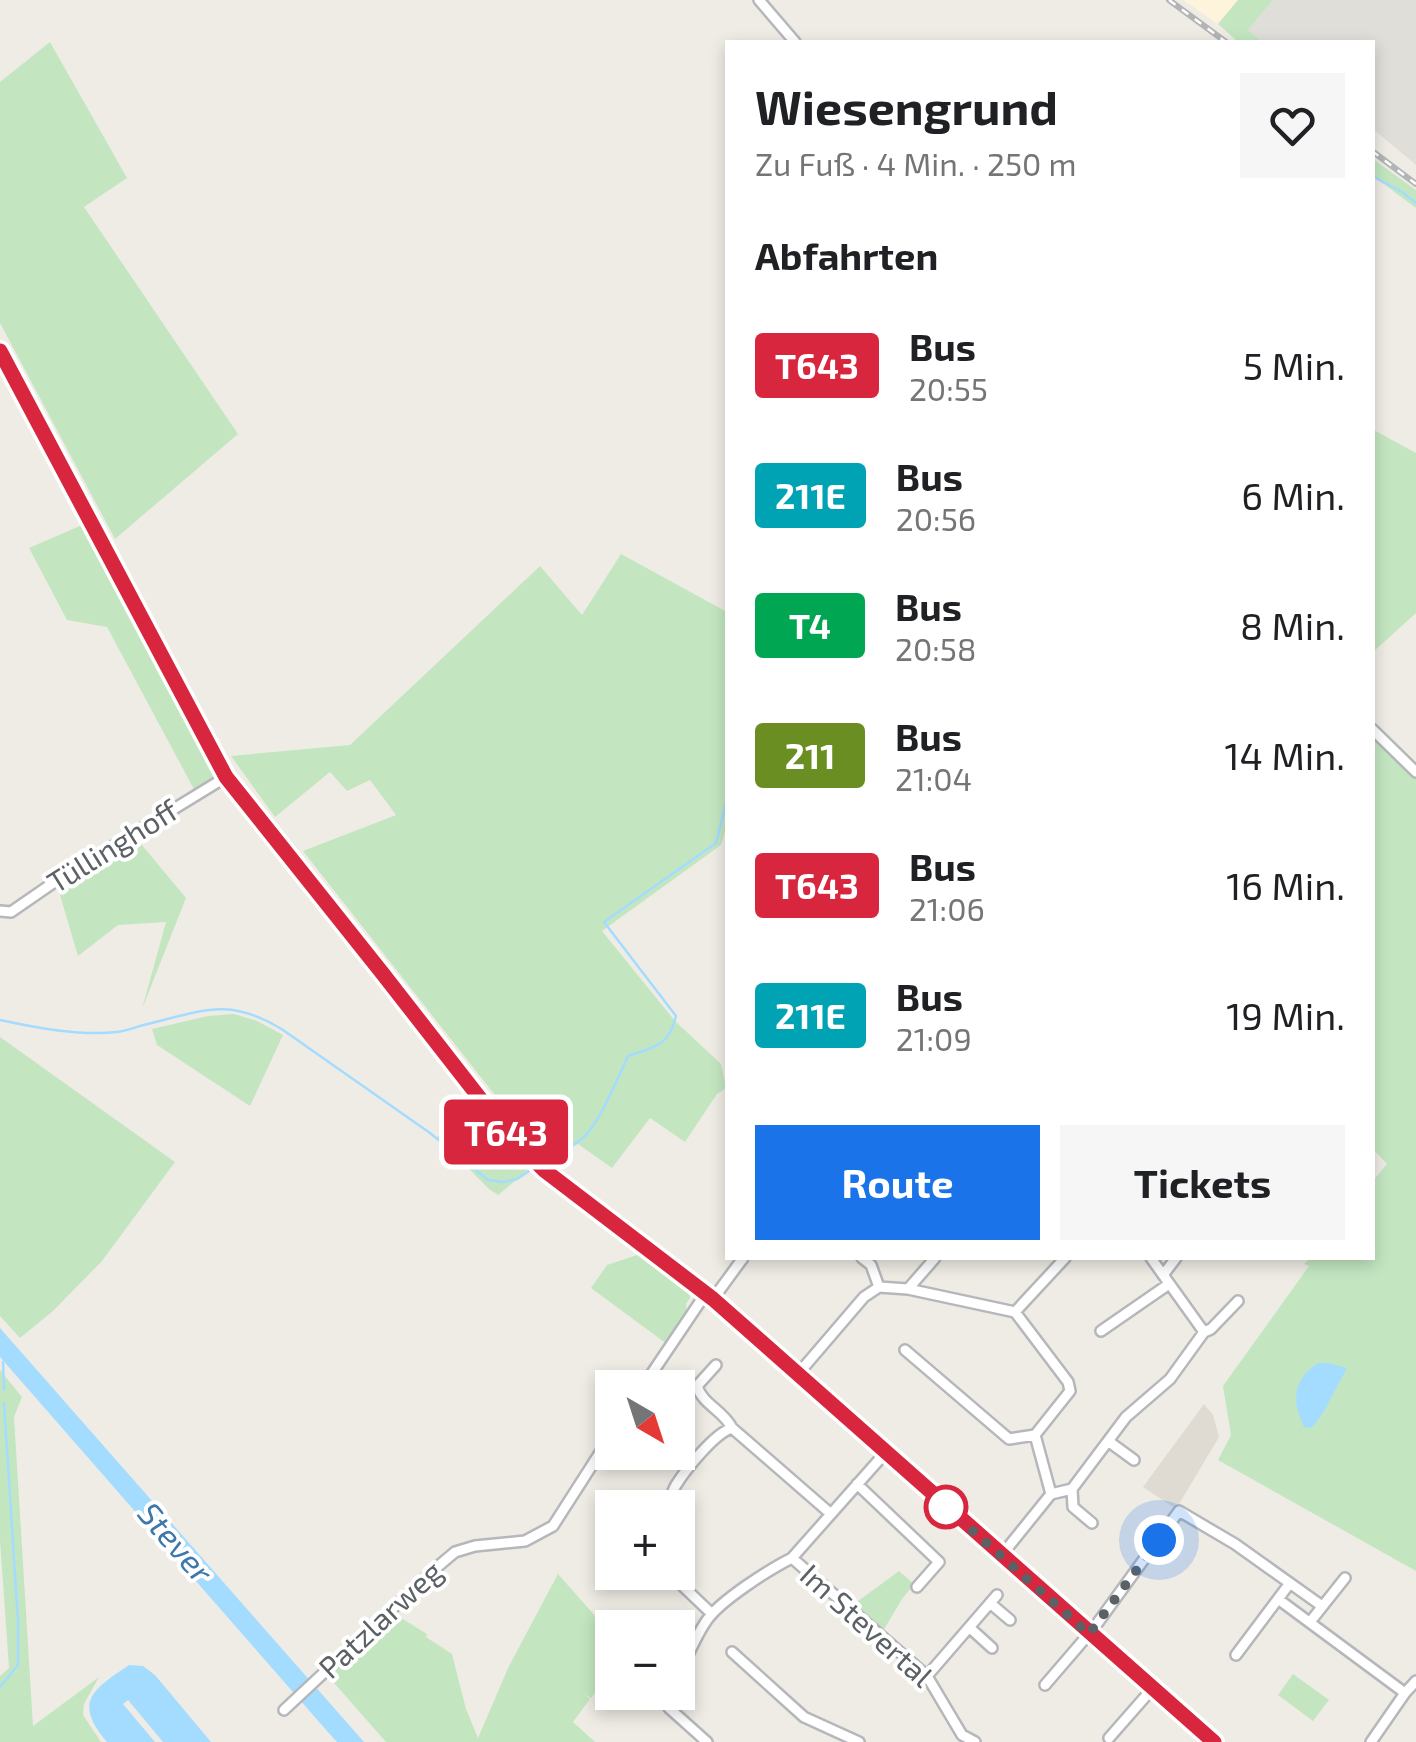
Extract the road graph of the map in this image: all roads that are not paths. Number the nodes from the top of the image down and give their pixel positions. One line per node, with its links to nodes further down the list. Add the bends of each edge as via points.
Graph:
1 (760, 0): 2 (street)
2 (793, 40)
3 (0, 351): 6 (main road)
4 (1375, 732): 5 (street)
5 (1416, 772)
6 (226, 777): 7 (street, Tüllinghoff, via 11,912); 17 (main road, via 532,1159)
7 (0, 911)
8 (742, 1260): 17 (street)
9 (864, 1260): 15 (street)
10 (933, 1260): 16 (street)
11 (1058, 1260): 19 (street)
12 (1152, 1260): 14 (street)
13 (1175, 1260): 14 (street)
14 (1166, 1279): 20 (street); 21 (street)
15 (879, 1287): 16 (street); 25 (street)
16 (908, 1288): 19 (street)
17 (709, 1296): 24 (street); 25 (main road)
18 (1238, 1301): 21 (street)
19 (1015, 1312): 27 (street, via 1070,1391)
20 (1100, 1331)
21 (1204, 1332): 28 (street, via 1170,1379)
22 (905, 1350): 27 (street, via 1010,1438)
23 (716, 1364): 26 (street, via 698,1393)
24 (655, 1370)
25 (798, 1374): 29 (main road)
26 (732, 1428): 34 (street, via 721,1432); 36 (street)
27 (1035, 1435): 35 (street)
28 (1108, 1441): 30 (street); 33 (street)
29 (886, 1452): 32 (street); 38 (main road)
30 (1134, 1460)
31 (595, 1461): 60 (street, Patzlarweg, via 553,1526 525,1540 456,1552)
32 (858, 1484): 36 (street); 42 (street, via 939,1562)
33 (1072, 1489): 35 (street); 37 (street, via 1072,1507)
34 (673, 1490)
35 (1051, 1494): 38 (street)
36 (831, 1514): 39 (street)
37 (1092, 1523)
38 (1001, 1556): 50 (main road)
39 (792, 1558): 46 (street); 55 (street, Im Stevertal)
40 (1345, 1578): 45 (street)
41 (1290, 1582): 44 (street); 45 (street); 50 (street, via 1179,1511)
42 (917, 1587)
43 (687, 1590): 46 (street)
44 (1278, 1598): 48 (street); 54 (street)
45 (1322, 1606): 48 (street)
46 (712, 1614): 51 (street)
47 (1010, 1620): 49 (street, via 994,1599)
48 (1310, 1622): 59 (street)
49 (970, 1628): 52 (street); 55 (street)
50 (1089, 1634): 57 (street); 58 (main road)
51 (695, 1642)
52 (992, 1648)
53 (732, 1652): 65 (street, via 804,1717)
54 (1236, 1655)
55 (928, 1676): 62 (street, Im Stevertal)
56 (1416, 1681): 59 (street)
57 (1044, 1685)
58 (1152, 1689): 63 (street); 68 (main road)
59 (1405, 1693): 69 (street)
60 (286, 1709)
61 (671, 1710): 64 (street)
62 (962, 1735): 66 (street); 67 (street)
63 (1110, 1738)
64 (708, 1742)
65 (859, 1742)
66 (953, 1742)
67 (975, 1742)
68 (1214, 1742)
69 (1371, 1742)

